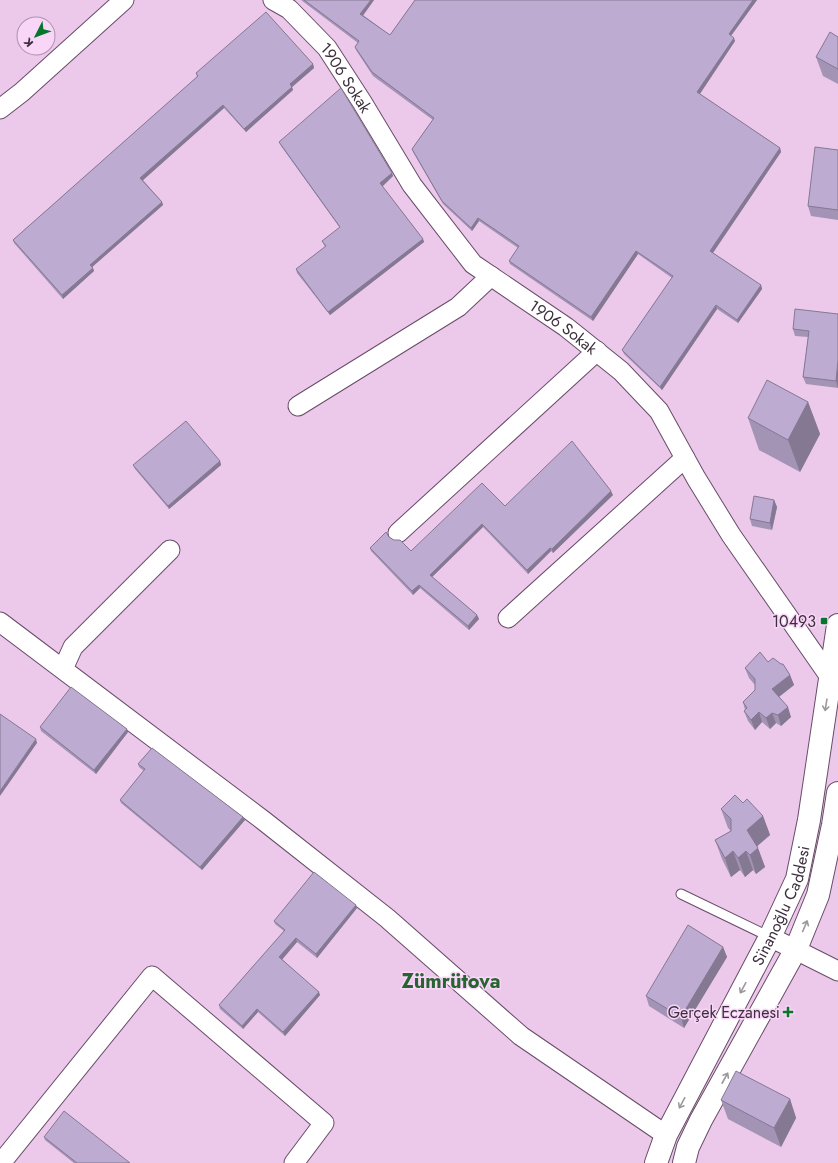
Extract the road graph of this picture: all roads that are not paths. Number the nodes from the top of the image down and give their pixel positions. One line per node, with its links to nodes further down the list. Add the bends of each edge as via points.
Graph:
1 (124, 0): 3 (street)
2 (286, 3): 4 (street, 1906 Sokak, via 327,48 412,185 473,264)
3 (0, 109)
4 (491, 276): 5 (street, 1906 Sokak, via 566,327); 6 (street, via 458,308)
5 (597, 352): 7 (street, 1906 Sokak, via 621,371 659,411); 8 (street)
6 (298, 406)
7 (685, 458): 10 (street); 14 (street, 1906 Sokak, via 730,535)
8 (398, 533)
9 (170, 550): 13 (street, via 73,647)
10 (508, 618)
11 (0, 622): 13 (street)
12 (838, 625): 14 (main road, Si̇nanoğlu Caddesi)
13 (63, 669): 20 (street, via 387,918 521,1036)
14 (830, 677): 17 (main road, Si̇nanoğlu Caddesi, one-way to 17, via 809,820 797,879)
15 (838, 793): 18 (main road, Si̇nanoğlu Caddesi, one-way to 15, via 818,895)
16 (681, 894): 17 (lane)
17 (770, 937): 18 (street); 20 (main road, Si̇nanoğlu Caddesi, one-way to 20)
18 (796, 949): 19 (street); 24 (main road, Si̇nanoğlu Caddesi, one-way to 18, via 688,1147 702,1120)
19 (838, 971)
20 (666, 1135): 23 (main road, Si̇nanoğlu Caddesi)
21 (1, 1163): 22 (street, via 152,976 324,1123)
22 (294, 1163)
23 (656, 1163)
24 (684, 1163)

